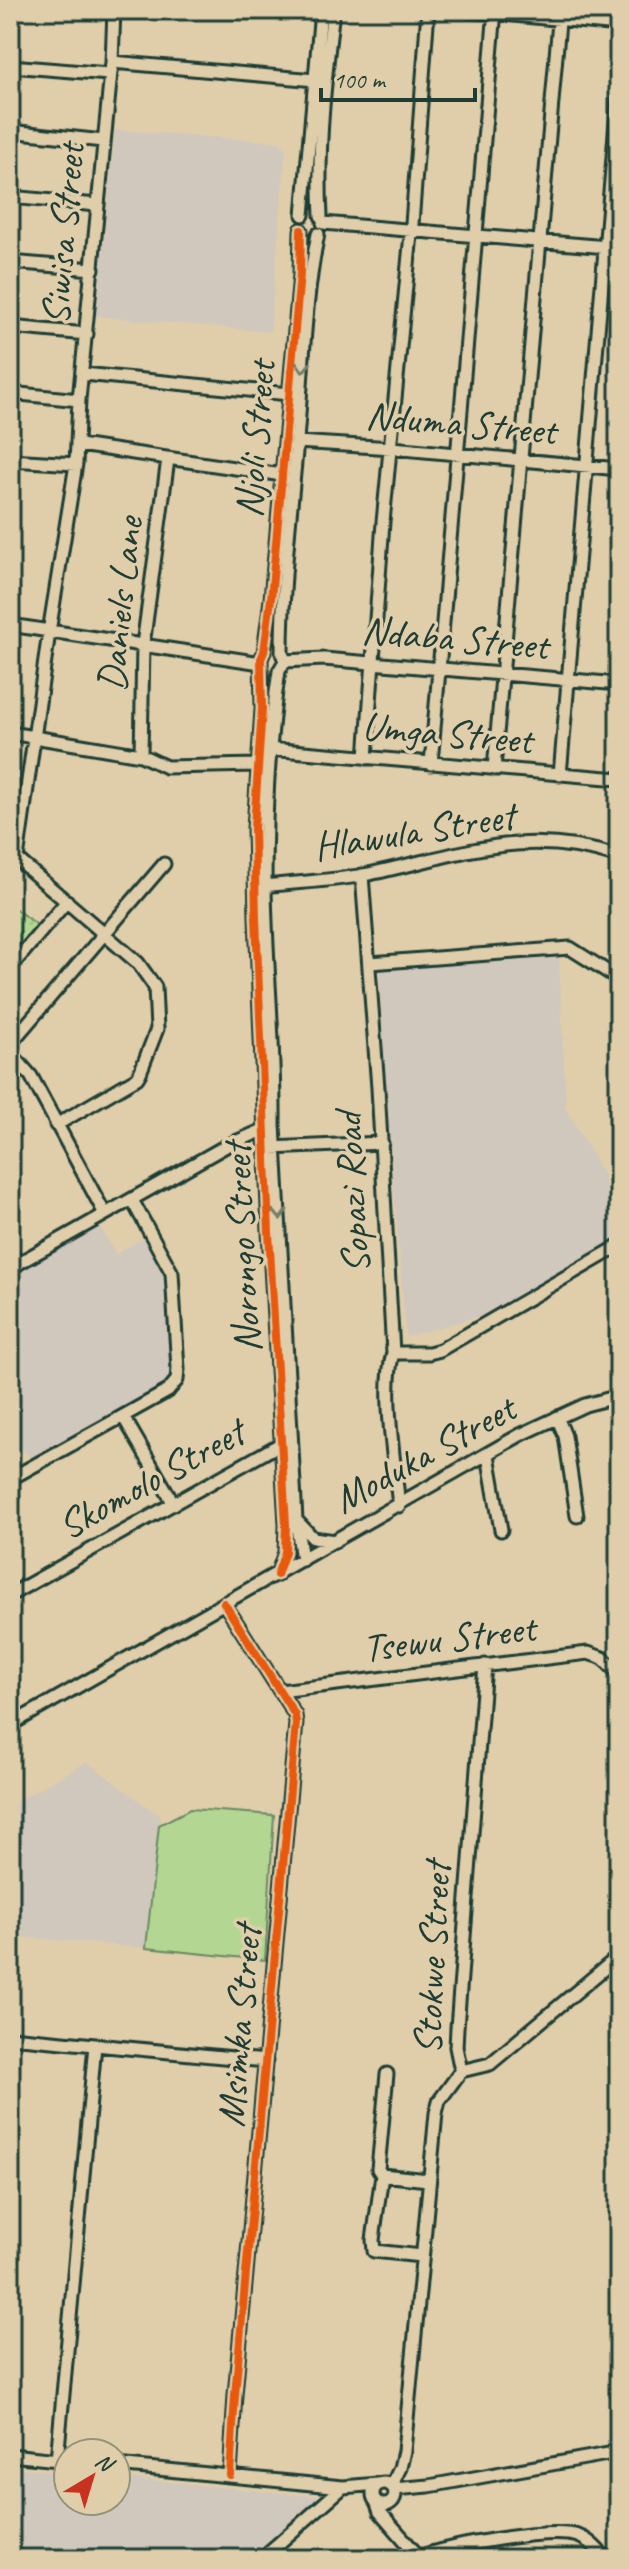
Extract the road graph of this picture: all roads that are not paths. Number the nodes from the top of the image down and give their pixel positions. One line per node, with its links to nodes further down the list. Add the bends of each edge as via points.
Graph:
1 (114, 10): 9 (street, Siwisa Street)
2 (321, 10): 12 (street)
3 (333, 10): 19 (street, Njoli Street, via 318,172)
4 (428, 10): 20 (street)
5 (458, 10): 6 (street)
6 (494, 12): 7 (street); 22 (street)
7 (559, 15): 8 (street); 23 (street)
8 (619, 25)
9 (112, 62): 11 (street, Siwisa Street); 12 (street)
10 (10, 66): 11 (street)
11 (109, 74): 15 (street, Siwisa Street)
12 (315, 80): 18 (street)
13 (619, 87): 24 (street)
14 (10, 131): 15 (street)
15 (103, 141): 17 (street, Siwisa Street)
16 (10, 197): 17 (street)
17 (97, 205): 27 (street, Siwisa Street)
18 (303, 215): 19 (street, via 314,212); 21 (street)
19 (321, 224): 20 (street); 21 (street, via 307,235); 34 (street, Njoli Street, one-way to 34, via 309,275)
20 (412, 229): 22 (street); 36 (street)
21 (301, 230): 32 (street, Njoli Street)
22 (475, 234): 23 (street); 37 (street)
23 (541, 241): 24 (street); 40 (street)
24 (605, 247): 25 (street); 42 (street)
25 (619, 248)
26 (10, 262): 27 (street)
27 (93, 269): 29 (street, Siwisa Street)
28 (10, 327): 29 (street)
29 (87, 334): 30 (street, Siwisa Street)
30 (83, 374): 32 (street); 33 (street, Siwisa Street)
31 (10, 393): 33 (street)
32 (289, 394): 44 (street, Njoli Street)
33 (79, 400): 35 (street, Siwisa Street)
34 (297, 442): 36 (street, Nduma Street); 49 (street, Njoli Street, via 282,600)
35 (79, 445): 38 (street); 41 (street, Siwisa Street)
36 (392, 448): 37 (street, Nduma Street); 50 (street)
37 (458, 456): 40 (street, Nduma Street); 51 (street)
38 (168, 459): 44 (street); 47 (street, Daniels Lane)
39 (10, 460): 41 (street)
40 (521, 461): 42 (street, Nduma Street); 52 (street)
41 (76, 464): 46 (street, Siwisa Street)
42 (587, 467): 43 (street, Nduma Street); 53 (street)
43 (619, 469)
44 (282, 475): 48 (street, Njoli Street)
45 (10, 625): 46 (street)
46 (49, 632): 47 (street); 56 (street, Siwisa Street)
47 (143, 645): 48 (street); 58 (street, Daniels Lane)
48 (262, 661): 49 (street, via 268,672); 49 (street, via 274,649); 61 (street, Njoli Street)
49 (282, 662): 50 (street, Ndaba Street, via 312,658); 57 (street)
50 (373, 663): 51 (street, Ndaba Street); 59 (street)
51 (438, 669): 52 (street, Ndaba Street); 60 (street)
52 (502, 674): 53 (street, Ndaba Street); 62 (street)
53 (567, 680): 54 (street, Ndaba Street); 63 (street)
54 (619, 684)
55 (10, 733): 56 (street)
56 (35, 737): 58 (street); 66 (street)
57 (269, 749): 59 (street, Umga Street); 69 (street)
58 (141, 755): 61 (street, via 176,768)
59 (366, 758): 60 (street, Umga Street)
60 (431, 764): 62 (street, Umga Street)
61 (257, 765): 71 (street, Njoli Street, via 254,828)
62 (494, 769): 63 (street, Umga Street)
63 (560, 775): 64 (street, Umga Street)
64 (619, 779)
65 (619, 857): 68 (street, Hlawula Street, via 571,845 489,845)
66 (13, 859): 70 (street)
67 (164, 864): 72 (street)
68 (362, 875): 69 (street, Hlawula Street); 73 (street, Sopazi Road)
69 (265, 886): 71 (street)
70 (67, 901): 72 (street); 74 (street)
71 (261, 915): 79 (street, Norongo Street)
72 (105, 933): 76 (street); 78 (street, via 152,981 157,1029 137,1078)
73 (370, 963): 75 (street, via 570,948); 80 (street, Sopazi Road)
74 (10, 968)
75 (619, 979)
76 (10, 1044)
77 (10, 1052): 78 (street, via 31,1076)
78 (56, 1125): 83 (street)
79 (270, 1127): 81 (street, Norongo Street); 82 (street)
80 (382, 1143): 81 (street); 88 (street, Sopazi Road)
81 (271, 1148): 92 (street, Norongo Street, via 269,1232); 98 (street, Norongo Street, one-way to 98)
82 (132, 1200): 83 (street); 90 (street, via 172,1273 179,1373 168,1391)
83 (105, 1214): 87 (street)
84 (617, 1247): 86 (street); 88 (street, via 440,1350)
85 (10, 1250): 87 (street)
86 (619, 1263)
87 (14, 1266)
88 (393, 1353): 96 (street, Sopazi Road, via 391,1429)
89 (619, 1396): 91 (street, Moduka Street)
90 (123, 1416): 94 (street); 95 (street)
91 (557, 1417): 93 (street, Moduka Street); 97 (street, via 565,1436)
92 (282, 1443): 95 (street, Skomolo Street); 102 (street, Norongo Street, via 286,1545)
93 (488, 1455): 96 (street, Moduka Street); 99 (street)
94 (10, 1479)
95 (174, 1504): 103 (street, Skomolo Street)
96 (399, 1506): 100 (street, Moduka Street)
97 (577, 1516)
98 (296, 1520): 100 (street, via 313,1538); 101 (street, Norongo Street)
99 (501, 1530)
100 (335, 1541): 101 (street, Moduka Street)
101 (302, 1560): 102 (street, Moduka Street)
102 (277, 1575): 104 (street, Moduka Street)
103 (10, 1595)
104 (224, 1603): 107 (street, Msimka Street); 108 (street, Moduka Street)
105 (485, 1665): 106 (street, Tsewu Street, via 588,1653 603,1658); 107 (street, Tsewu Street); 113 (street, Stokwe Street, via 459,1993 456,2047)
106 (619, 1674)
107 (280, 1691): 112 (street, Msimka Street, via 296,1723)
108 (10, 1725)
109 (619, 1956): 113 (street, via 490,2064)
110 (10, 2037): 111 (street)
111 (95, 2045): 112 (street); 118 (street)
112 (266, 2061): 123 (street, Msimka Street)
113 (461, 2071): 116 (street, Stokwe Street, via 437,2108)
114 (387, 2074): 115 (street, via 378,2169)
115 (382, 2175): 116 (street); 117 (street, via 372,2248)
116 (428, 2180): 117 (street, Stokwe Street)
117 (421, 2256): 126 (street, Stokwe Street, via 404,2451)
118 (64, 2437)
119 (619, 2452): 126 (street)
120 (10, 2455): 121 (street)
121 (52, 2459)
122 (132, 2466): 123 (street)
123 (230, 2475): 125 (street)
124 (378, 2484): 125 (street); 126 (street); 127 (street, via 373,2492)
125 (346, 2487): 127 (street); 130 (street)
126 (393, 2493): 127 (street, via 382,2505); 128 (street, via 393,2519)
127 (376, 2501): 128 (street)
128 (403, 2537): 129 (street)
129 (420, 2558): 131 (street, via 443,2548 557,2532 582,2537)
130 (261, 2559)
131 (606, 2559)

